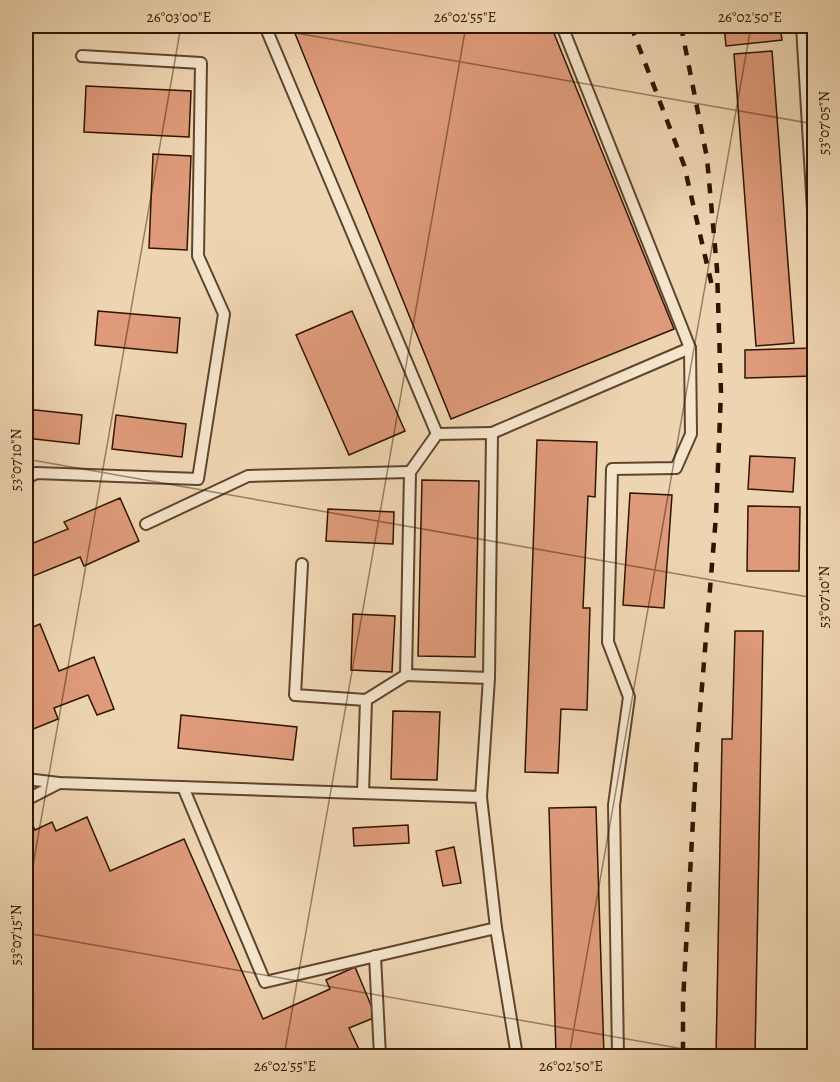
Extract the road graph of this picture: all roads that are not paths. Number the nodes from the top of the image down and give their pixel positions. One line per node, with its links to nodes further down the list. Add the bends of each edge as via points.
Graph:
1 (265, 26): 8 (lane)
2 (562, 26): 6 (lane)
3 (802, 26): 5 (lane)
4 (82, 56): 10 (lane, via 201,63 198,256 224,314 198,479 36,474)
5 (814, 227)
6 (690, 348): 7 (lane); 26 (lane, via 690,434 676,468 612,469 608,642 629,697 614,805)
7 (492, 433): 8 (lane); 14 (lane)
8 (437, 434): 9 (lane)
9 (410, 472): 11 (lane, via 248,476); 13 (lane)
10 (26, 479)
11 (146, 524)
12 (302, 564): 15 (lane, via 295,695)
13 (406, 675): 14 (lane); 15 (lane)
14 (489, 678): 20 (lane)
15 (366, 700): 19 (lane)
16 (26, 779): 17 (lane)
17 (59, 783): 18 (lane); 21 (lane)
18 (183, 787): 19 (lane); 23 (lane, via 265,982)
19 (363, 793): 20 (lane)
20 (481, 797): 22 (lane)
21 (26, 800)
22 (496, 928): 23 (lane); 25 (lane)
23 (375, 956): 24 (lane)
24 (380, 1056)
25 (517, 1056)
26 (618, 1056)

